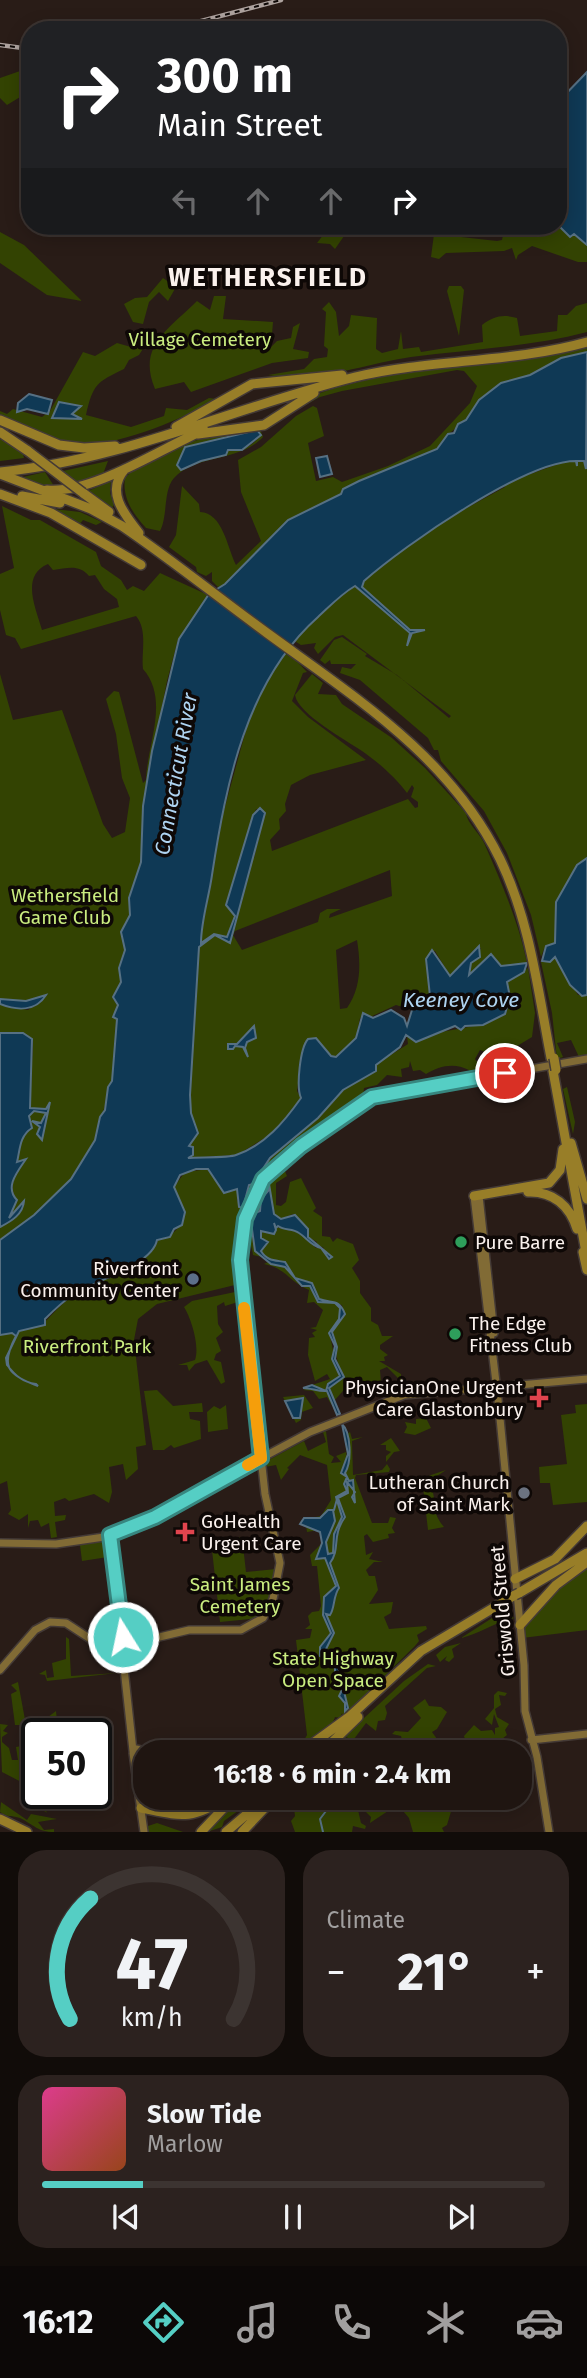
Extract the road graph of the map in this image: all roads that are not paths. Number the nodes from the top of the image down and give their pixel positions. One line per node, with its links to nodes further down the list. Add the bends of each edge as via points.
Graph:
1 (587, 336): 3 (highway, via 400,363)
2 (587, 342): 3 (highway)
3 (346, 377): 4 (highway); 6 (highway, via 252,384); 8 (highway, via 265,424)
4 (248, 408): 6 (highway); 8 (highway); 12 (highway, via 98,456)
5 (0, 420): 9 (highway, via 59,446)
6 (176, 427): 9 (highway)
7 (0, 432): 15 (highway, bridge)
8 (190, 436): 10 (highway)
9 (115, 446): 11 (highway)
10 (135, 462): 13 (highway, via 75,489 49,490); 15 (highway, via 119,478 116,493)
11 (0, 467)
12 (0, 473): 13 (highway)
13 (14, 481): 15 (highway, via 97,512)
14 (0, 493): 15 (highway, via 79,507); 16 (highway, via 51,513)
15 (142, 539): 18 (highway, bridge, via 404,730 463,793 493,839 527,923)
16 (142, 565)
17 (587, 1059): 28 (main road, via 374,1096 266,1175 246,1216 240,1260)
18 (555, 1070): 19 (highway); 20 (highway)
19 (558, 1098): 21 (highway, via 563,1154 555,1178 544,1185); 24 (highway)
20 (569, 1140): 22 (highway); 23 (highway)
21 (477, 1198): 25 (highway, via 531,1192 554,1198 573,1219); 27 (main road, Griswold Street)
22 (587, 1199)
23 (587, 1237)
24 (587, 1258)
25 (587, 1270)
26 (587, 1379): 27 (main road)
27 (497, 1386): 28 (main road, via 399,1397 314,1430); 35 (main road, Griswold Street)
28 (261, 1458): 30 (main road); 40 (main road, via 280,1563 267,1612 254,1625 236,1631 190,1630)
29 (587, 1526): 35 (highway, via 555,1559)
30 (110, 1535): 31 (main road, via 56,1544); 40 (main road)
31 (0, 1543)
32 (587, 1548): 34 (highway)
33 (587, 1558): 34 (highway); 36 (highway); 37 (highway)
34 (562, 1568): 36 (highway)
35 (516, 1579): 38 (main road, Griswold Street)
36 (517, 1596): 44 (highway, via 427,1646); 45 (highway, via 421,1657)
37 (534, 1606): 38 (highway); 39 (highway)
38 (519, 1610): 39 (main road, Griswold Street)
39 (520, 1625): 46 (main road, Griswold Street, via 524,1705)
40 (122, 1642): 41 (main road, via 106,1643 69,1624 50,1622 35,1630); 43 (main road)
41 (0, 1670)
42 (587, 1734): 46 (main road)
43 (134, 1740)
44 (325, 1740)
45 (326, 1740)
46 (531, 1740)
47 (532, 1743): 65 (main road, Griswold Street)
48 (141, 1810): 57 (main road)
49 (148, 1810): 55 (highway)
50 (204, 1810): 55 (highway, via 180,1816)
51 (222, 1810): 61 (highway)
52 (252, 1810): 62 (highway)
53 (259, 1810): 63 (highway)
54 (262, 1810): 64 (highway)
55 (161, 1814): 57 (highway)
56 (0, 1819): 59 (highway)
57 (143, 1819): 60 (main road)
58 (0, 1827): 59 (highway)
59 (26, 1832)
60 (144, 1832)
61 (201, 1832)
62 (226, 1832)
63 (233, 1832)
64 (242, 1832)
65 (549, 1832)

